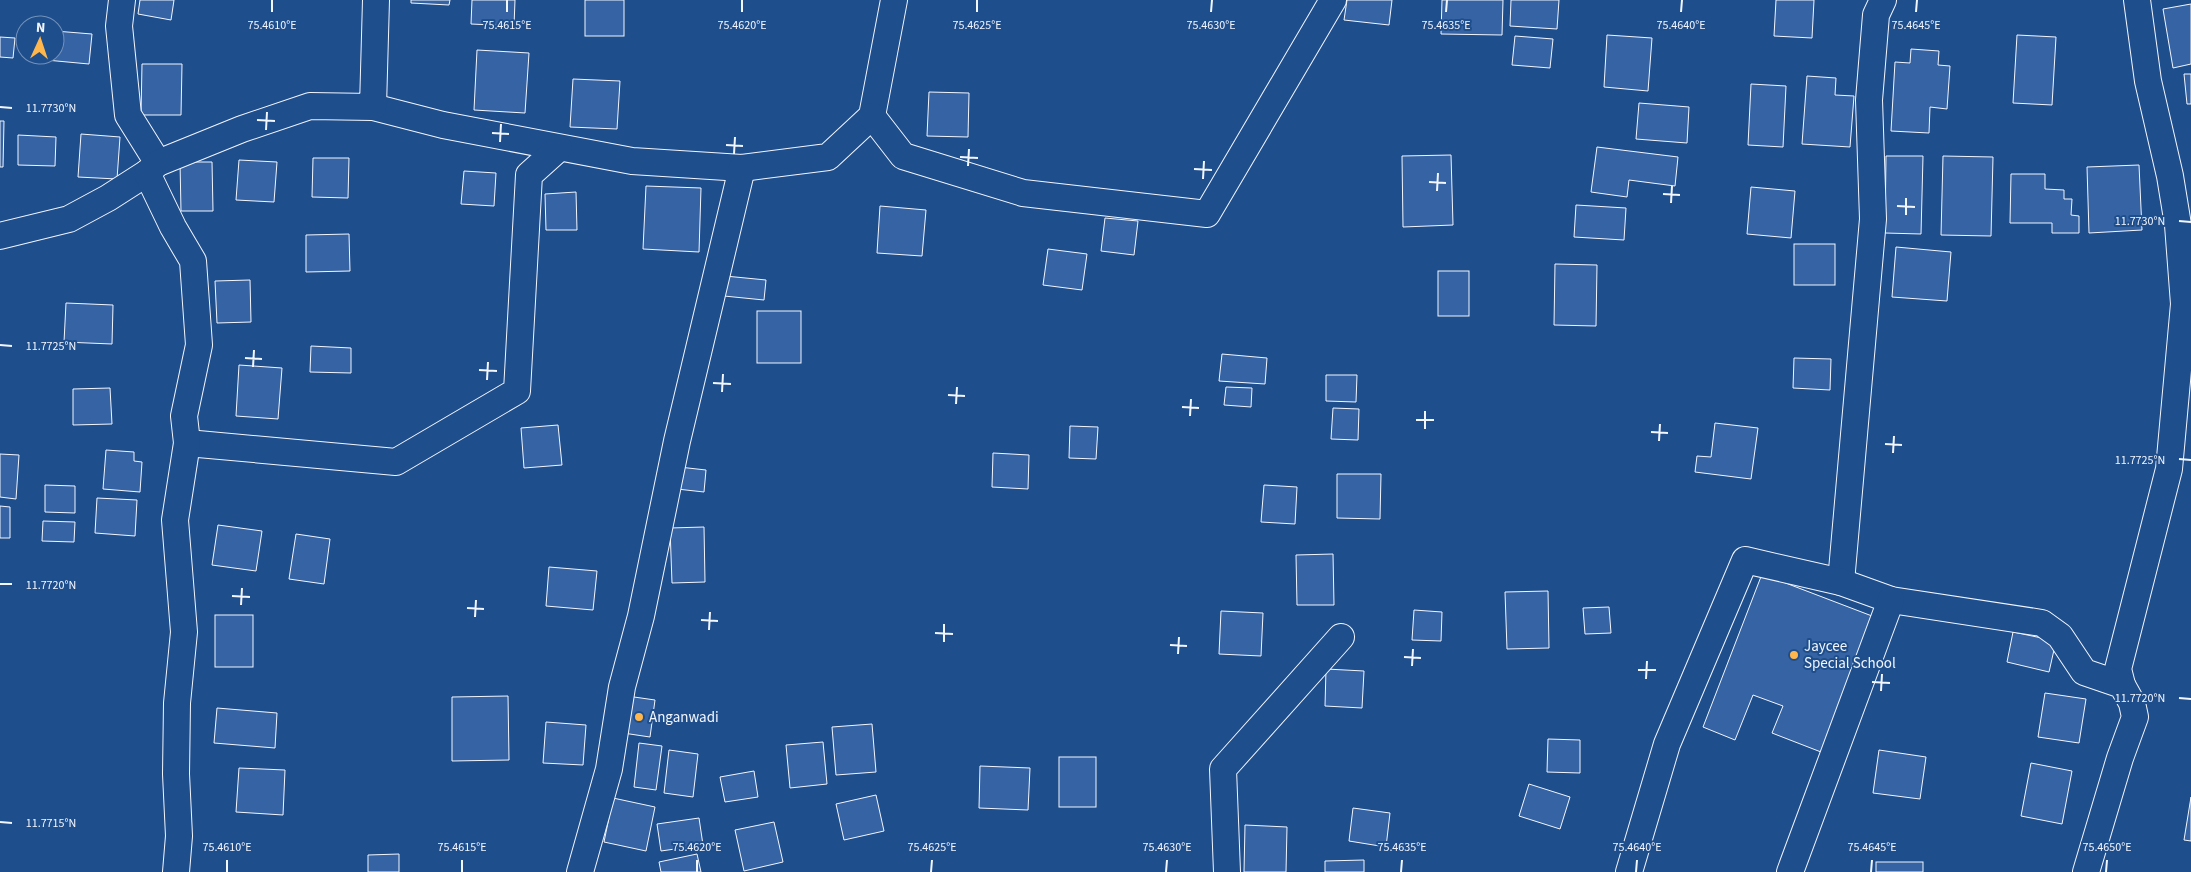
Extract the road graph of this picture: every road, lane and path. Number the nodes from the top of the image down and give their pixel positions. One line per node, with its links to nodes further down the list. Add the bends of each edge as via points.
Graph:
1 (122, 0): 10 (street, via 119,26 128,114)
2 (376, 0): 7 (street)
3 (894, 0): 8 (street)
4 (1333, 0): 8 (street, via 1206,214 1023,193 903,156)
5 (1883, 0): 16 (street, via 1876,15 1869,100 1873,219)
6 (2137, 0): 12 (street, via 2148,81)
7 (373, 107): 9 (street, via 442,125); 10 (street, via 310,106 242,129)
8 (872, 116): 11 (street, via 828,158)
9 (559, 148): 11 (street, via 632,160); 15 (street, via 529,175 517,391 396,462)
10 (152, 168): 13 (street, via 108,198 69,219); 15 (street, via 173,227 194,260 199,345 184,416)
11 (742, 168): 21 (street, via 677,441 641,616 622,687 609,769)
12 (2181, 175): 14 (street, via 2178,225)
13 (0, 236)
14 (2187, 284): 19 (street, via 2169,468 2118,668)
15 (187, 443): 20 (street, via 175,520 184,632 177,703 179,836)
16 (1841, 582): 17 (street); 23 (street, via 1745,560 1667,744)
17 (1891, 600): 19 (street, via 2042,622 2060,636 2084,672); 24 (street)
18 (1341, 637): 22 (street, via 1223,769)
19 (2122, 685): 25 (street, via 2135,717)
20 (176, 872)
21 (580, 872)
22 (1227, 872)
23 (1629, 872)
24 (1790, 872)
25 (2086, 872)

